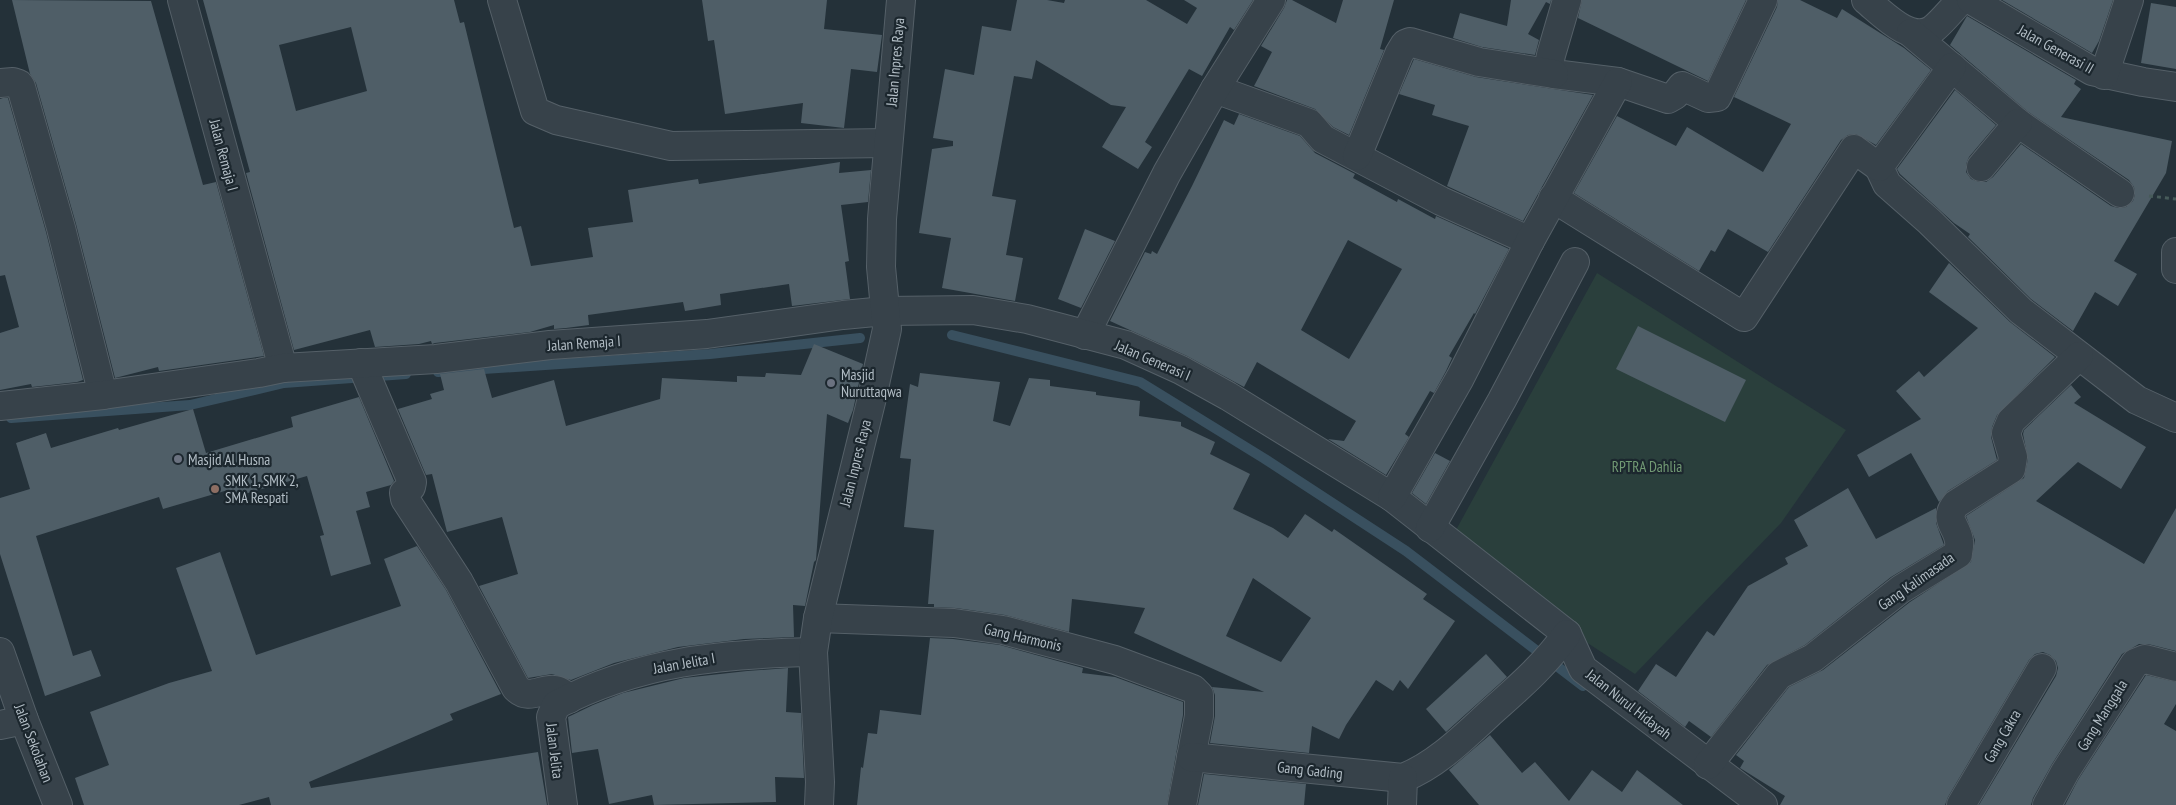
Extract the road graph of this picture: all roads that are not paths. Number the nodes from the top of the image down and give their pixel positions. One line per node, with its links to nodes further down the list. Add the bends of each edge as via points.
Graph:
1 (182, 0): 33 (street, Jalan Remaja I)
2 (502, 0): 20 (street, via 535,111 556,120 671,146)
3 (901, 0): 20 (street, Jalan Inpres Raya)
4 (1271, 0): 18 (street)
5 (1567, 0): 13 (street, via 1549,65)
6 (1763, 0): 15 (street, via 1717,98 1708,98 1682,86 1668,99)
7 (1866, 0): 11 (street)
8 (1960, 0): 11 (street, via 1932,30)
9 (1971, 0): 14 (street, Jalan Generasi II)
10 (2128, 0): 14 (street)
11 (1911, 33): 12 (street)
12 (1952, 67): 19 (street); 22 (street)
13 (1554, 74): 15 (street); 21 (street, via 1480,62 1410,42 1405,44)
14 (2104, 75): 17 (street, Jalan Generasi II)
15 (1618, 82): 25 (street)
16 (0, 83): 35 (street, via 13,82 21,88 61,228)
17 (2176, 88)
18 (1215, 89): 21 (street, via 1309,123 1323,139); 31 (street, via 1167,173)
19 (2018, 122): 23 (street); 24 (street)
20 (888, 143): 30 (street, Jalan Inpres Raya, via 880,267)
21 (1357, 156): 26 (street)
22 (1879, 167): 25 (street, via 1854,149 1744,317); 32 (street, via 1887,184 2021,311)
23 (1981, 167)
24 (2120, 194)
25 (1553, 198): 26 (street)
26 (1530, 241): 38 (street, via 1460,378)
27 (2176, 252): 29 (street)
28 (1574, 262): 39 (street)
29 (2176, 269)
30 (871, 317): 31 (street, Jalan Generasi I, via 973,310 1027,319); 34 (street, Jalan Remaja I, via 707,334 550,345 436,359); 40 (street, Jalan Inpres Raya, via 879,365)
31 (1085, 335): 38 (street, Jalan Generasi I, via 1126,345 1182,370)
32 (2079, 356): 37 (street, via 2138,400); 49 (street, Gang Kalimasada, via 2011,420 2006,433 2013,457 2011,469 1950,511 1960,542 1958,554 1901,589 1813,658 1779,675)
33 (283, 368): 34 (street, Jalan Remaja I); 35 (street, Jalan Remaja I)
34 (365, 372): 46 (street, via 412,482 411,488 404,493 405,500 459,582 516,688 532,695 554,690 561,692)
35 (103, 395): 36 (street, Jalan Remaja I)
36 (0, 406)
37 (2176, 418)
38 (1392, 497): 39 (street, Jalan Nurul Hidayah)
39 (1430, 528): 41 (street, Jalan Nurul Hidayah)
40 (818, 618): 43 (street, Jalan Inpres Raya); 48 (street, Gang Harmonis, via 954,624 1003,630 1115,660 1193,689 1199,695 1199,716)
41 (1555, 651): 49 (street, Jalan Nurul Hidayah); 50 (street, via 1470,732 1427,766)
42 (0, 652): 47 (street, Jalan Sekolahan)
43 (813, 652): 46 (street, Jalan Jelita I, via 708,657 654,667); 53 (street, Jalan Inpres Raya)
44 (2176, 667): 58 (street, Gang Manggala, via 2151,660 2135,663)
45 (2042, 668): 57 (street, Gang Cakra)
46 (565, 700): 52 (street, Jalan Jelita, via 556,705 550,717)
47 (12, 723): 51 (street, Jalan Sekolahan)
48 (1191, 757): 50 (street, Gang Gading); 54 (street, Gang Harmonis)
49 (1708, 765): 56 (street, Jalan Nurul Hidayah)
50 (1403, 778): 55 (street)
51 (58, 805)
52 (562, 805)
53 (819, 805)
54 (1182, 805)
55 (1402, 805)
56 (1763, 805)
57 (1961, 805)
58 (2047, 805)

